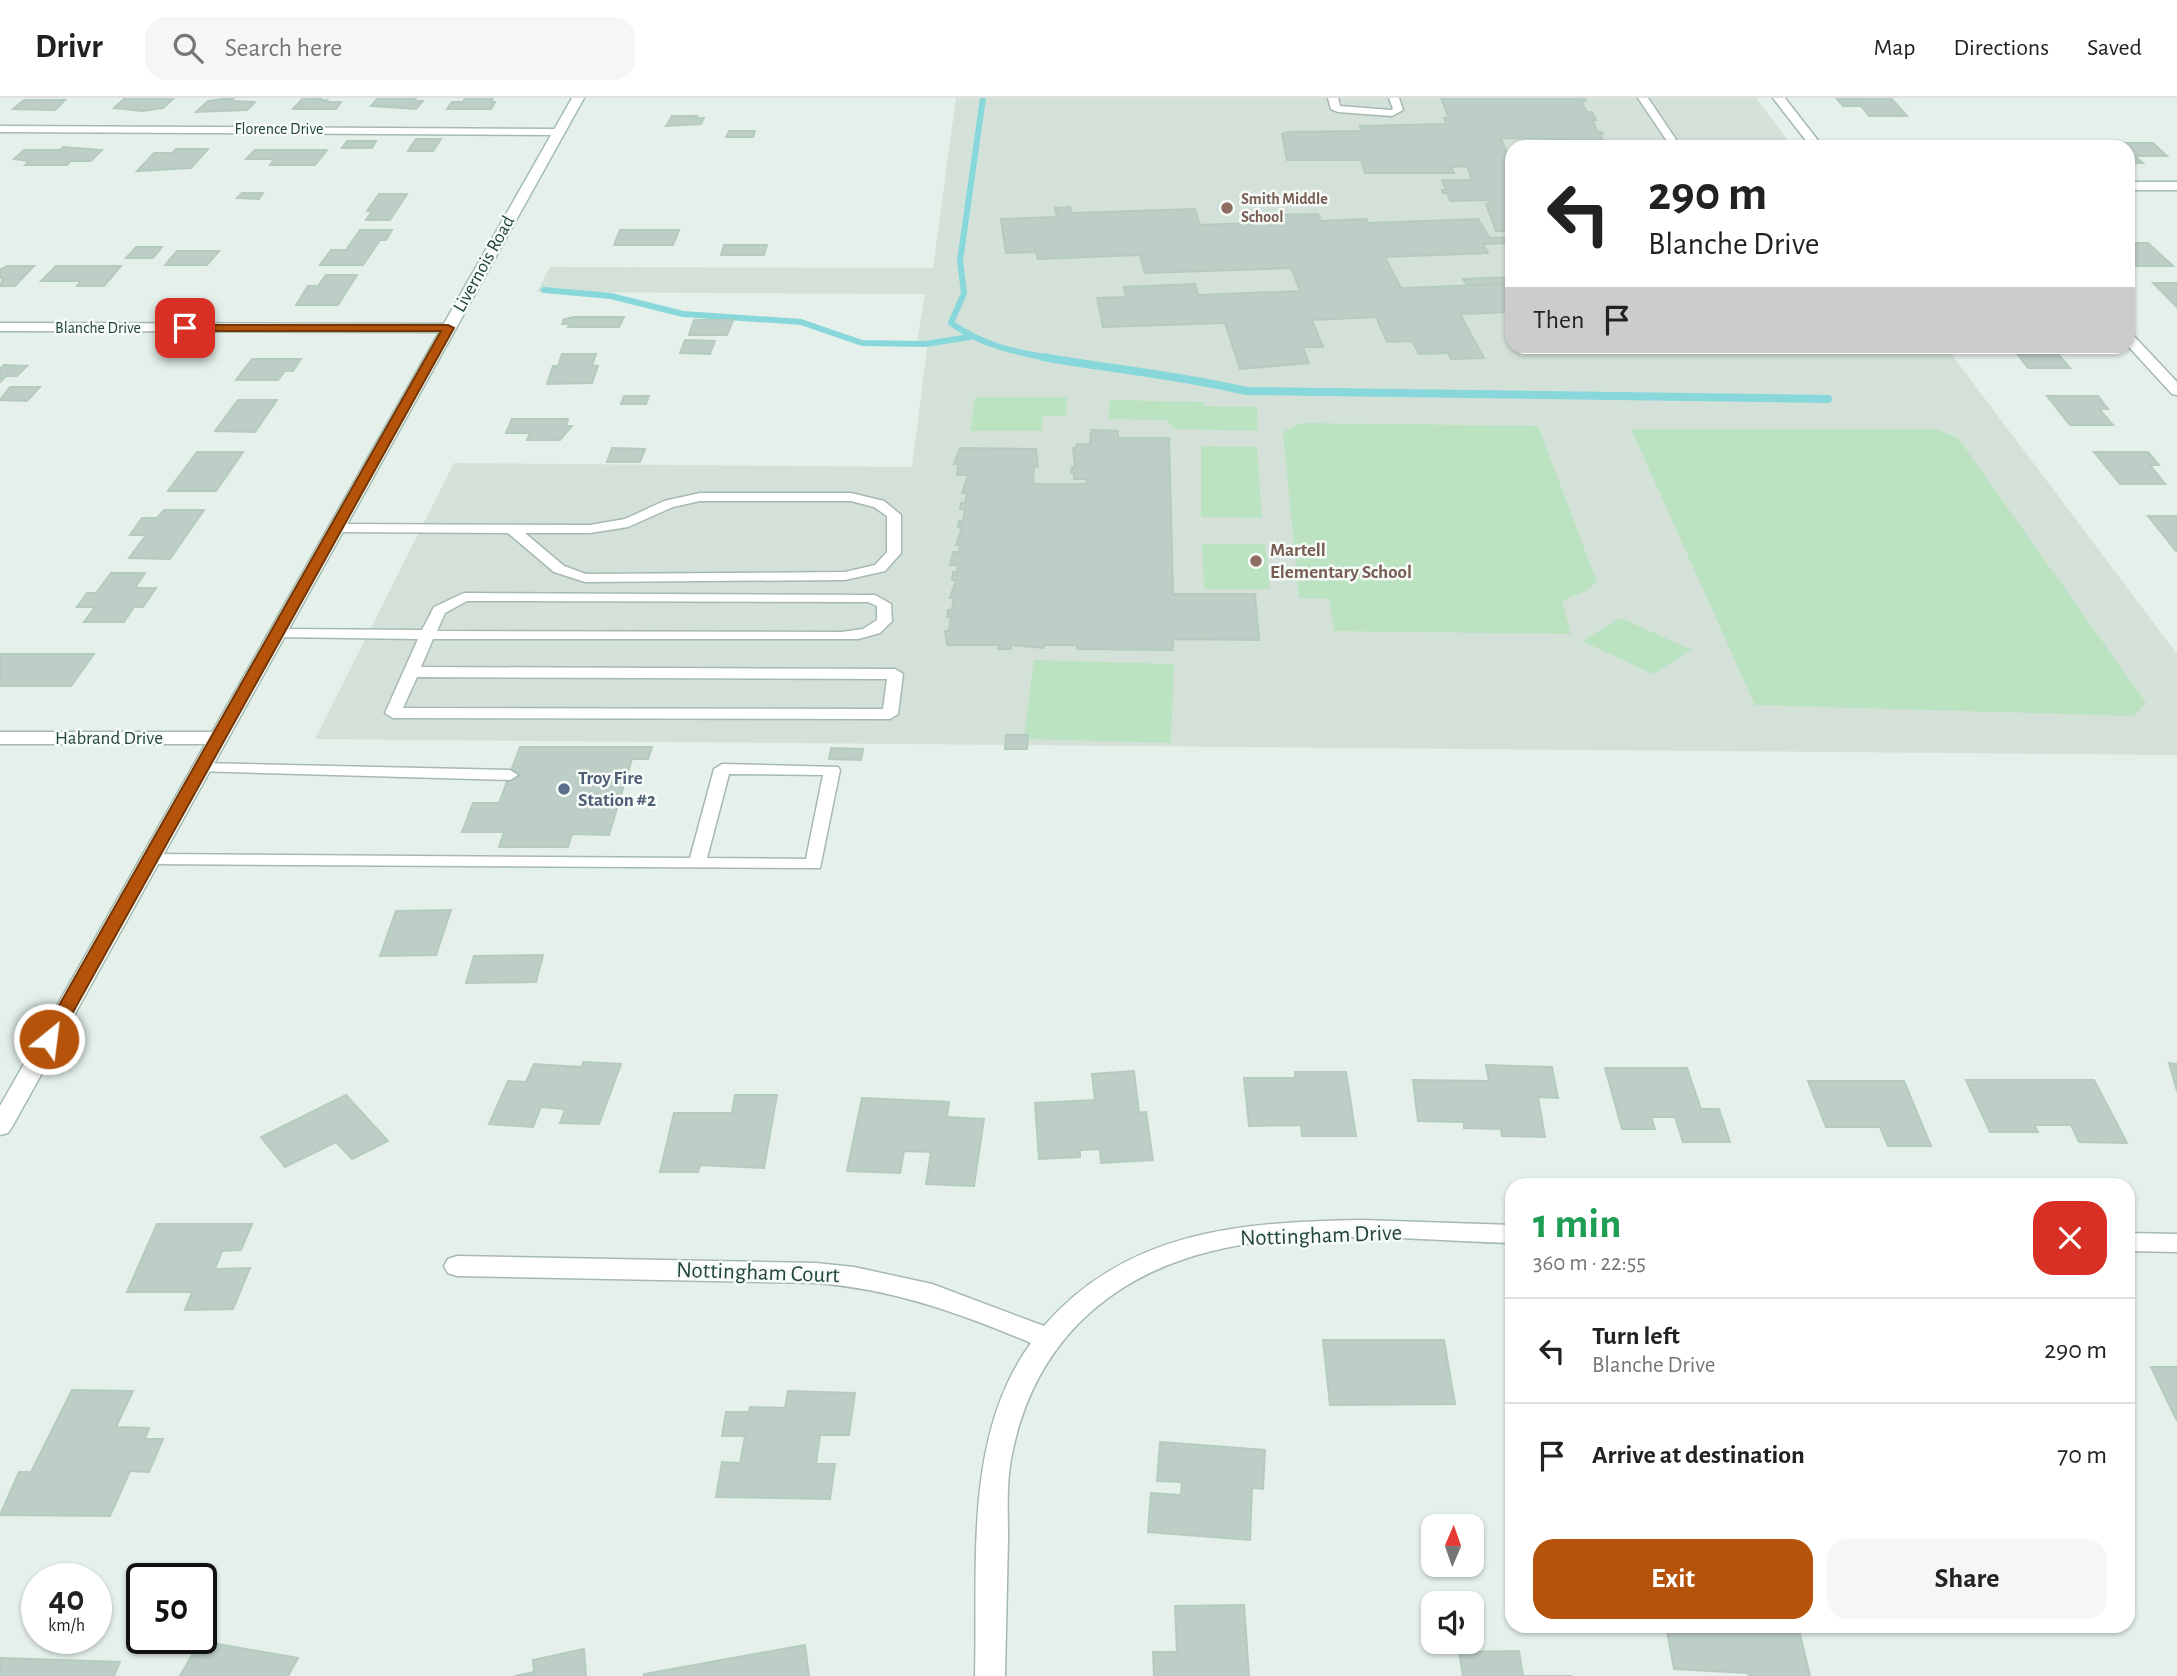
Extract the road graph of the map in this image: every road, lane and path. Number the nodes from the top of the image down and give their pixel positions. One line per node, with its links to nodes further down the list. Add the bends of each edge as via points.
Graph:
1 (578, 98): 7 (street, Livernois Road)
2 (1333, 98): 3 (lane, via 1338,109 1392,113 1398,110)
3 (1394, 98)
4 (1643, 98): 8 (lane)
5 (1779, 98): 9 (street)
6 (0, 129): 7 (street, Florence Drive)
7 (559, 132): 13 (street, Livernois Road)
8 (1671, 140)
9 (1812, 140)
10 (2135, 186): 11 (street)
11 (2177, 186)
12 (0, 327): 13 (street, Blanche Drive)
13 (448, 328): 16 (street, Livernois Road)
14 (2135, 346): 15 (street)
15 (2177, 391)
16 (337, 528): 17 (lane); 18 (street, Livernois Road)
17 (513, 530): 17 (lane, via 559,569 585,578 845,576 880,568 894,553 894,515 878,504 851,497 701,497 669,504 628,523 590,529)
18 (277, 633): 19 (lane); 22 (street, Livernois Road)
19 (427, 635): 19 (lane, via 842,636 878,629 886,621 887,611 884,604 870,598 464,597 439,610); 20 (lane)
20 (411, 672): 20 (lane, via 393,713 890,714 895,674)
21 (0, 738): 22 (street, Habrand Drive)
22 (217, 738): 23 (street, Livernois Road)
23 (200, 768): 24 (lane); 25 (street, Livernois Road)
24 (510, 775)
25 (149, 859): 26 (lane); 27 (street, Livernois Road)
26 (697, 864): 26 (lane, via 814,864 832,770 722,769)
27 (0, 1127)
28 (1505, 1234): 32 (street, Nottingham Drive, via 1326,1231 1257,1234 1201,1244 1116,1277 1081,1304)
29 (2135, 1242): 30 (street)
30 (2177, 1243)
31 (457, 1266): 32 (street, Nottingham Court, via 851,1276 932,1294)
32 (1049, 1339): 33 (street, Nottingham Drive, via 1008,1412 997,1455)
33 (990, 1676)

